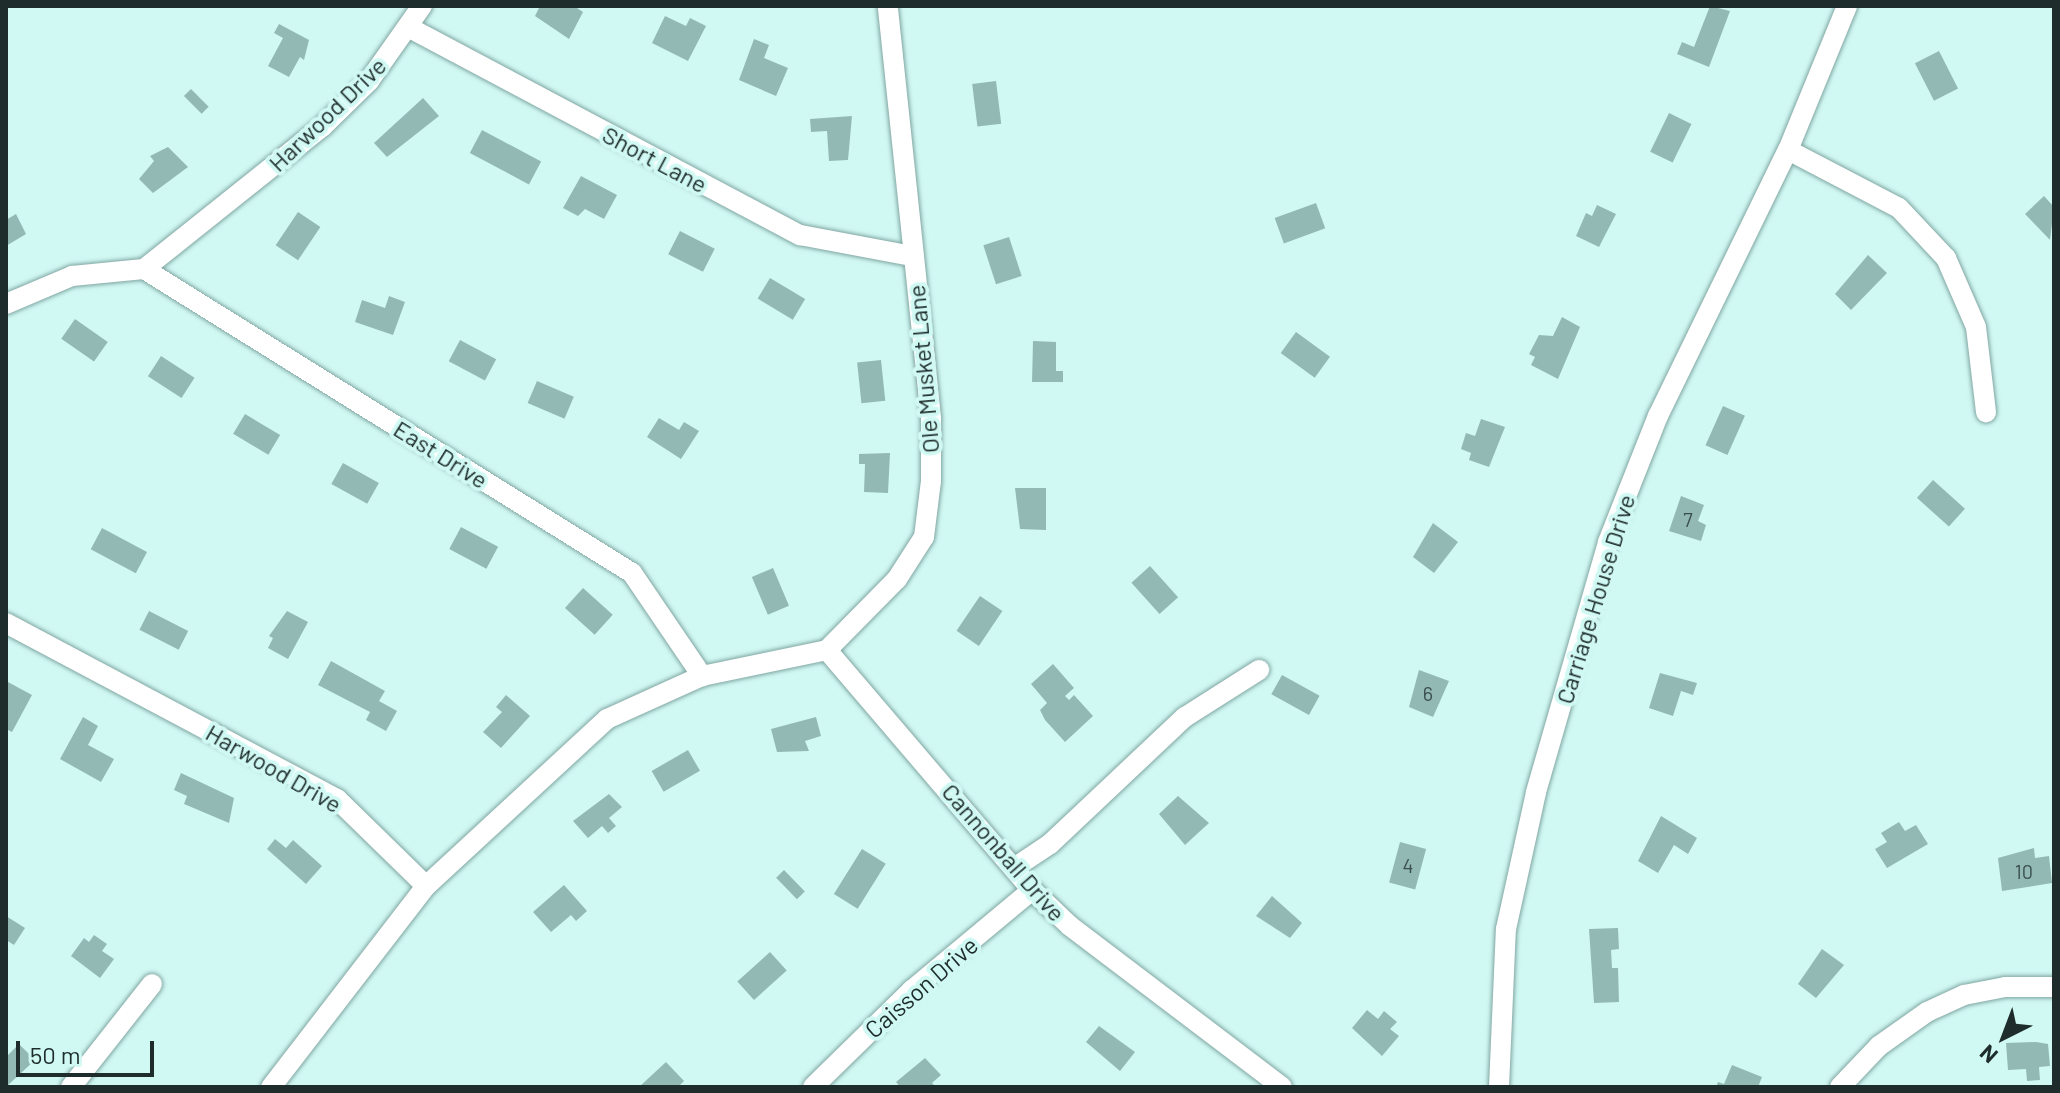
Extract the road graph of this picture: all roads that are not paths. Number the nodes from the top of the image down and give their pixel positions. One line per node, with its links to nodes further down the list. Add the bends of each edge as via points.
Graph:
1 (422, 6): 4 (street, Harwood Drive)
2 (888, 6): 6 (street, Ole Musket Lane)
3 (1847, 6): 5 (street, Carriage House Drive)
4 (410, 28): 6 (street, Short Lane, via 800,235); 7 (street, Harwood Drive, via 369,81 322,127)
5 (1788, 150): 9 (street, via 1899,208 1946,258 1976,327); 23 (street, Carriage House Drive, via 1658,416 1608,542 1536,792 1506,929)
6 (912, 256): 11 (street, Ole Musket Lane, via 931,418 924,537 897,579)
7 (144, 269): 8 (street, via 72,276); 13 (street, East Drive, via 632,573)
8 (6, 304)
9 (1986, 412)
10 (6, 623): 15 (street, Harwood Drive, via 337,799)
11 (827, 650): 13 (street); 14 (street, Cannonball Drive)
12 (1259, 670): 14 (street, via 1185,717 1050,844)
13 (702, 676): 15 (street, via 607,719)
14 (1014, 868): 16 (street, Cannonball Drive)
15 (426, 886): 20 (street)
16 (1032, 890): 21 (street, Caisson Drive, via 912,990); 22 (street, Cannonball Drive, via 1070,926)
17 (152, 984): 19 (street)
18 (2054, 987): 24 (street, via 2005,987 1964,995 1927,1012 1879,1046)
19 (71, 1087)
20 (271, 1087)
21 (813, 1087)
22 (1282, 1087)
23 (1499, 1087)
24 (1840, 1087)

